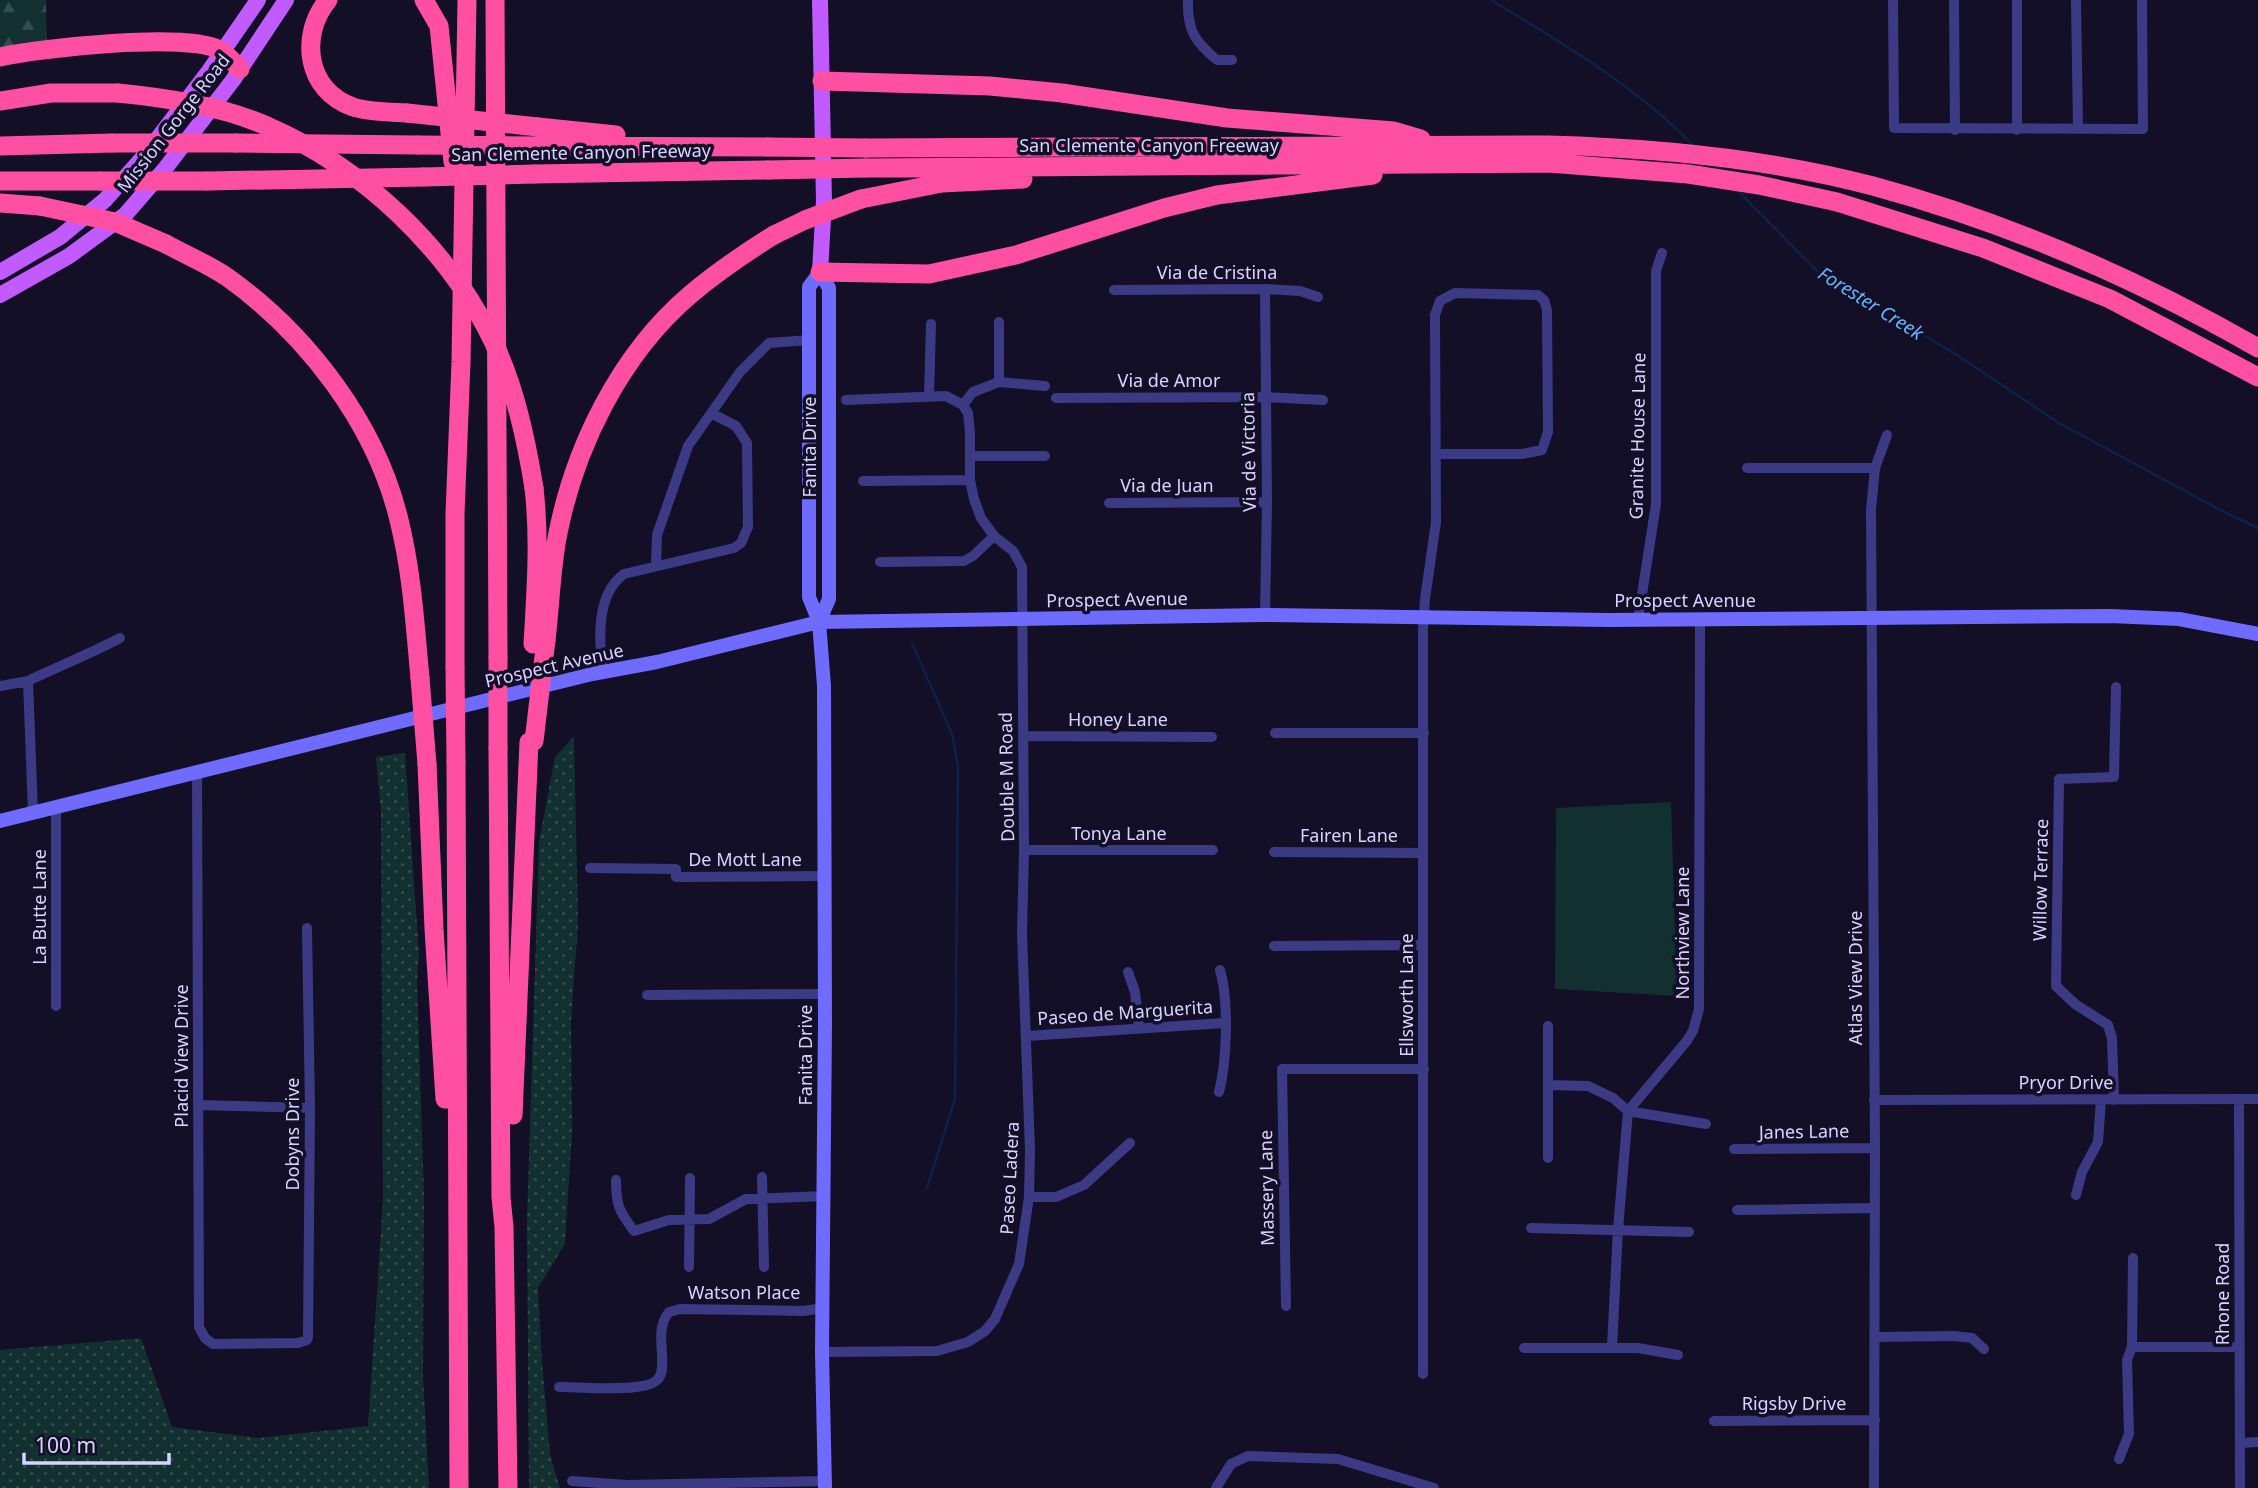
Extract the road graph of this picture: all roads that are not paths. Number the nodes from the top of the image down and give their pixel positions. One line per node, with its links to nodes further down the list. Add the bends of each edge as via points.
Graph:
1 (258, 0): 14 (main road, Mission Gorge Road)
2 (286, 0): 17 (main road, Mission Gorge Road)
3 (328, 0): 23 (highway, bridge, via 311,29 310,49 314,69 337,99 354,107)
4 (425, 0): 31 (highway, via 439,26)
5 (467, 0): 31 (highway)
6 (495, 0): 132 (highway, bridge)
7 (820, 0): 18 (main road, Fanita Drive)
8 (1188, 0): 16 (street, via 1193,36 1201,47 1217,60)
9 (1894, 0): 20 (street, via 1894,128)
10 (1954, 0): 20 (street)
11 (2017, 0): 21 (street)
12 (2076, 0): 22 (street)
13 (2142, 0): 22 (street, via 2143,129)
14 (221, 51): 15 (highway, via 197,43 164,41 25,51); 17 (highway); 32 (main road, Mission Gorge Road, via 106,200 60,237)
15 (0, 57)
16 (1232, 60)
17 (240, 69): 36 (main road, Mission Gorge Road, via 125,215 69,256)
18 (822, 81): 24 (highway, via 962,83 1062,93 1227,118 1394,131); 33 (main road, Fanita Drive)
19 (0, 101): 82 (highway, bridge, via 51,93 118,93 207,107 265,125 304,144 373,191 418,233 458,282 493,341 528,446 538,521)
20 (1955, 130): 21 (street)
21 (2017, 130): 22 (street)
22 (2078, 130)
23 (537, 136): 24 (highway, San Clemente Canyon Freeway, bridge, via 866,148); 25 (highway, San Clemente Canyon Freeway, bridge, via 418,145)
24 (1442, 145): 41 (highway, San Clemente Canyon Freeway, via 1606,146 1698,155 1805,171 1884,190 2039,241 2147,288)
25 (0, 146)
26 (1458, 164): 27 (highway, San Clemente Canyon Freeway); 33 (highway, via 1217,195 1016,255 929,274); 42 (highway, San Clemente Canyon Freeway, via 1632,168 1759,185 1837,202 1983,248 2064,280 2156,322)
27 (1279, 165): 28 (highway, San Clemente Canyon Freeway, bridge); 82 (highway, bridge, via 943,184 861,199 774,235 731,262 662,323 614,386 577,463 557,538)
28 (0, 181)
29 (0, 203): 139 (highway, bridge, via 40,206 115,222 225,276 279,320 338,389 379,460 399,519 411,579 427,764 433,929)
30 (1662, 253): 70 (street, Granite House Lane, via 1656,271 1656,504)
31 (463, 258): 139 (highway, bridge, via 455,514)
32 (0, 272)
33 (820, 272): 40 (main road, Fanita Drive, via 809,287); 71 (main road, Fanita Drive, via 829,288 829,599)
34 (1265, 289): 35 (street, Via de Cristina); 37 (street, Via de Cristina); 46 (street, Via de Victoria)
35 (1114, 290)
36 (0, 295)
37 (1318, 297)
38 (999, 322): 43 (street)
39 (931, 324): 45 (street)
40 (810, 340): 51 (street, via 769,343 740,372); 71 (main road, Fanita Drive, via 808,597)
41 (2258, 348)
42 (2258, 377)
43 (999, 382): 44 (street); 50 (street, via 973,392)
44 (1045, 386)
45 (929, 396): 48 (street); 50 (street, via 946,396)
46 (1264, 397): 47 (street, Via de Amor); 49 (street, Via de Amor); 60 (street, Via de Victoria)
47 (1056, 398)
48 (846, 400)
49 (1323, 400)
50 (963, 405): 54 (street, Double M Road, via 968,414)
51 (711, 413): 64 (street, via 688,446 657,535); 64 (street, via 736,426 747,443 748,527 734,548)
52 (1887, 435): 57 (street, Atlas View Drive)
53 (1437, 454): 53 (street, Ellsworth Lane, via 1435,315 1443,298 1455,293 1538,295 1547,310 1548,432 1542,450); 66 (street, Ellsworth Lane, via 1436,522)
54 (971, 456): 55 (street); 58 (street, Double M Road)
55 (1045, 456)
56 (1747, 468): 57 (street)
57 (1875, 468): 68 (street, Atlas View Drive)
58 (970, 480): 59 (street); 62 (street, Double M Road, via 981,518)
59 (863, 481)
60 (1267, 502): 61 (street, Via de Juan); 65 (street, Via de Victoria)
61 (1109, 503)
62 (994, 536): 63 (street, via 964,561); 69 (street, Double M Road, via 1013,551 1022,568)
63 (880, 562)
64 (656, 566): 74 (street, via 624,573 614,581 602,623)
65 (1265, 615): 66 (main road, Prospect Avenue); 69 (main road, Prospect Avenue)
66 (1424, 617): 70 (main road, Prospect Avenue); 79 (street, Ellsworth Lane)
67 (1700, 619): 68 (main road, Prospect Avenue); 70 (main road, Prospect Avenue); 116 (street, Northview Lane, via 1699,1009 1686,1042)
68 (1871, 619): 72 (main road, Prospect Avenue, via 2179,619); 111 (street, Atlas View Drive)
69 (1022, 620): 71 (main road, Prospect Avenue); 80 (street, Double M Road)
70 (1638, 620)
71 (819, 622): 74 (main road, Prospect Avenue); 92 (main road, Fanita Drive, via 824,686)
72 (2258, 634)
73 (120, 638): 75 (street)
74 (604, 672): 83 (main road, Prospect Avenue)
75 (28, 681): 76 (street); 85 (street)
76 (0, 686)
77 (2116, 687): 113 (street, Willow Terrace, via 2114,777 2059,779 2056,986 2108,1026)
78 (1275, 733): 79 (street)
79 (1424, 733): 90 (street, Ellsworth Lane)
80 (1023, 736): 81 (street, Honey Lane); 87 (street, Double M Road)
81 (1212, 737)
82 (531, 741): 132 (highway, via 509,1216)
83 (197, 771): 84 (main road, Prospect Avenue); 114 (street, Placid View Drive)
84 (56, 807): 85 (main road, Prospect Avenue); 101 (street, La Butte Lane)
85 (33, 813): 86 (main road, Prospect Avenue)
86 (0, 821)
87 (1024, 850): 88 (street, Tonya Lane); 94 (street, Double M Road)
88 (1213, 850)
89 (1274, 852): 90 (street, Fairen Lane)
90 (1423, 853): 95 (street, Ellsworth Lane)
91 (590, 868): 92 (street, De Mott Lane, via 676,869 676,877)
92 (824, 876): 99 (main road, Fanita Drive)
93 (307, 928): 115 (street, Dobyns Drive)
94 (1022, 934): 105 (street, Paseo Ladera)
95 (1423, 945): 96 (street); 106 (street, Ellsworth Lane)
96 (1274, 946)
97 (1220, 970): 102 (street, via 1226,989)
98 (1128, 972): 104 (street)
99 (825, 994): 100 (street); 126 (main road, Fanita Drive)
100 (647, 995)
101 (56, 1006)
102 (1224, 1023): 104 (street, Paseo de Marguerita); 108 (street, via 1224,1073)
103 (1548, 1026): 107 (street)
104 (1139, 1027): 105 (street, Paseo de Marguerita)
105 (1027, 1035): 127 (street, Paseo Ladera)
106 (1424, 1069): 140 (street, Massery Lane, via 1282,1069); 151 (street, Ellsworth Lane)
107 (1548, 1085): 116 (street, via 1595,1088); 121 (street)
108 (1219, 1092)
109 (2239, 1099): 110 (street, Pryor Drive); 113 (street, Pryor Drive); 146 (street, Rhone Road)
110 (2258, 1099)
111 (1874, 1100): 112 (street, Pryor Drive); 119 (street, Atlas View Drive)
112 (2101, 1100): 113 (street, Pryor Drive); 125 (street, via 2098,1142)
113 (2114, 1100)
114 (199, 1105): 115 (street); 143 (street, Placid View Drive, via 199,1326 214,1344)
115 (310, 1108): 143 (street, Dobyns Drive)
116 (1628, 1111): 117 (street); 134 (street)
117 (1706, 1124)
118 (1130, 1143): 127 (street, via 1084,1185 1056,1197)
119 (1875, 1148): 120 (street, Janes Lane); 129 (street, Atlas View Drive)
120 (1734, 1149)
121 (1548, 1158)
122 (762, 1177): 128 (street)
123 (690, 1178): 131 (street)
124 (616, 1180): 131 (street, via 620,1213 634,1231 669,1220)
125 (2076, 1195)
126 (824, 1196): 128 (street); 141 (main road, Fanita Drive)
127 (1029, 1197): 149 (street, Paseo Ladera, via 1019,1264 985,1331 968,1342 937,1351)
128 (763, 1198): 131 (street, via 746,1199 709,1219); 138 (street)
129 (1875, 1208): 130 (street); 142 (street, Atlas View Drive)
130 (1737, 1210)
131 (690, 1220): 137 (street)
132 (504, 1227): 162 (highway)
133 (1531, 1228): 134 (street)
134 (1618, 1229): 135 (street); 144 (street)
135 (1689, 1232)
136 (2133, 1258): 145 (street)
137 (689, 1267)
138 (764, 1267)
139 (458, 1292): 161 (highway)
140 (1286, 1306)
141 (823, 1308): 149 (main road, Fanita Drive); 152 (street, Watson Place, via 669,1312 661,1328 658,1380 636,1387)
142 (1875, 1337): 148 (street, via 1954,1336 1972,1338); 153 (street, Atlas View Drive)
143 (306, 1340)
144 (1612, 1347): 147 (street); 150 (street)
145 (2132, 1347): 146 (street); 157 (street, via 2127,1360 2129,1434)
146 (2239, 1347): 156 (street, Rhone Road)
147 (1524, 1348)
148 (1984, 1349)
149 (822, 1352): 160 (main road, Fanita Drive)
150 (1678, 1355)
151 (1423, 1374)
152 (559, 1387)
153 (1875, 1420): 154 (street, Rigsby Drive); 166 (street, Atlas View Drive)
154 (1714, 1421)
155 (2258, 1442): 156 (street)
156 (2239, 1443): 167 (street, Rhone Road)
157 (2119, 1459)
158 (1389, 1475): 163 (street, via 1338,1459 1248,1456 1231,1464); 164 (street); 165 (street)
159 (572, 1481): 160 (street)
160 (825, 1484)
161 (459, 1488)
162 (508, 1488)
163 (1216, 1488)
164 (1384, 1488)
165 (1434, 1488)
166 (1874, 1488)
167 (2239, 1488)

